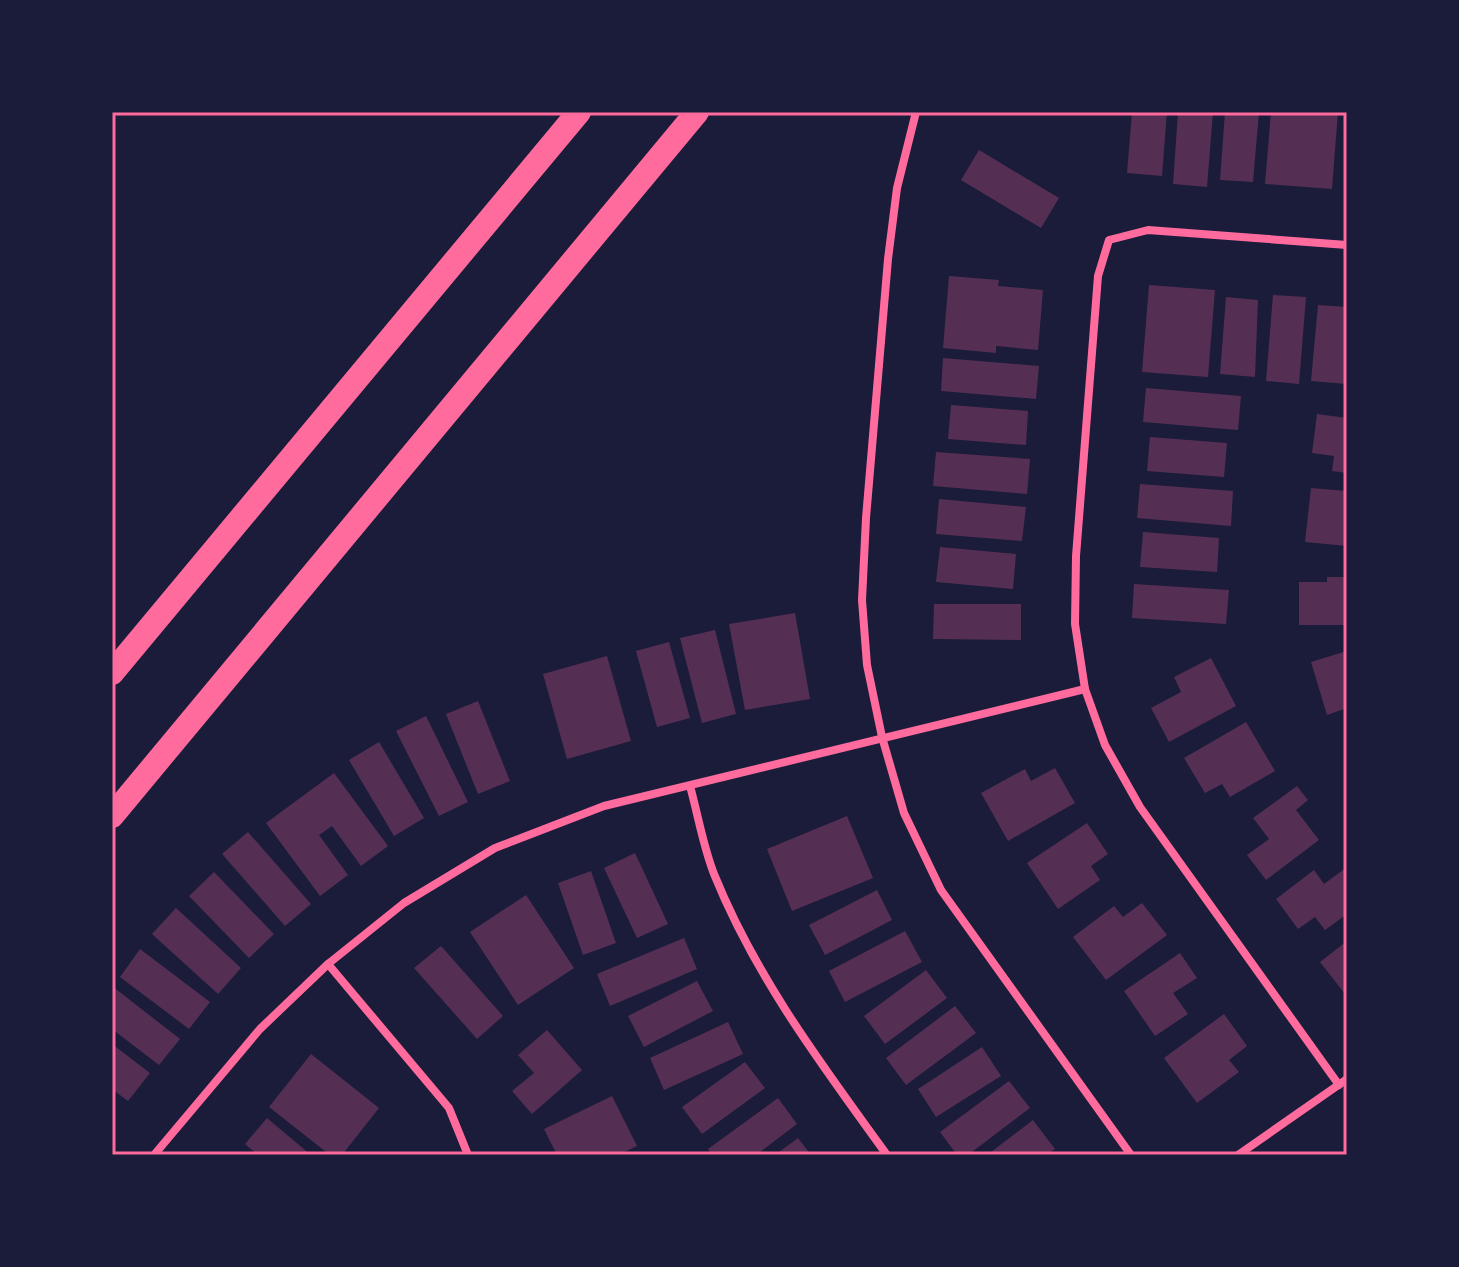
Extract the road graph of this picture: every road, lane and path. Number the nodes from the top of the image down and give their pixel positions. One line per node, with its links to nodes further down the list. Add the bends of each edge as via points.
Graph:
1 (579, 112): 5 (highway)
2 (697, 112): 9 (highway)
3 (916, 112): 7 (street, via 897,188 888,259 866,518 862,600 867,665)
4 (1347, 245): 6 (street, via 1148,230 1109,240 1098,276 1076,556 1075,624)
5 (112, 673)
6 (1085, 689): 7 (street); 12 (street, via 1105,745 1140,807)
7 (882, 737): 8 (street); 16 (street, via 904,813 941,890)
8 (690, 786): 10 (street, via 604,806 495,848 404,903); 15 (street, via 713,872 747,946 792,1023)
9 (112, 816)
10 (328, 964): 13 (street, via 260,1029); 14 (street, via 449,1108)
11 (1347, 1079): 12 (street)
12 (1339, 1085): 17 (street)
13 (154, 1155)
14 (468, 1155)
15 (887, 1155)
16 (1131, 1155)
17 (1238, 1155)

